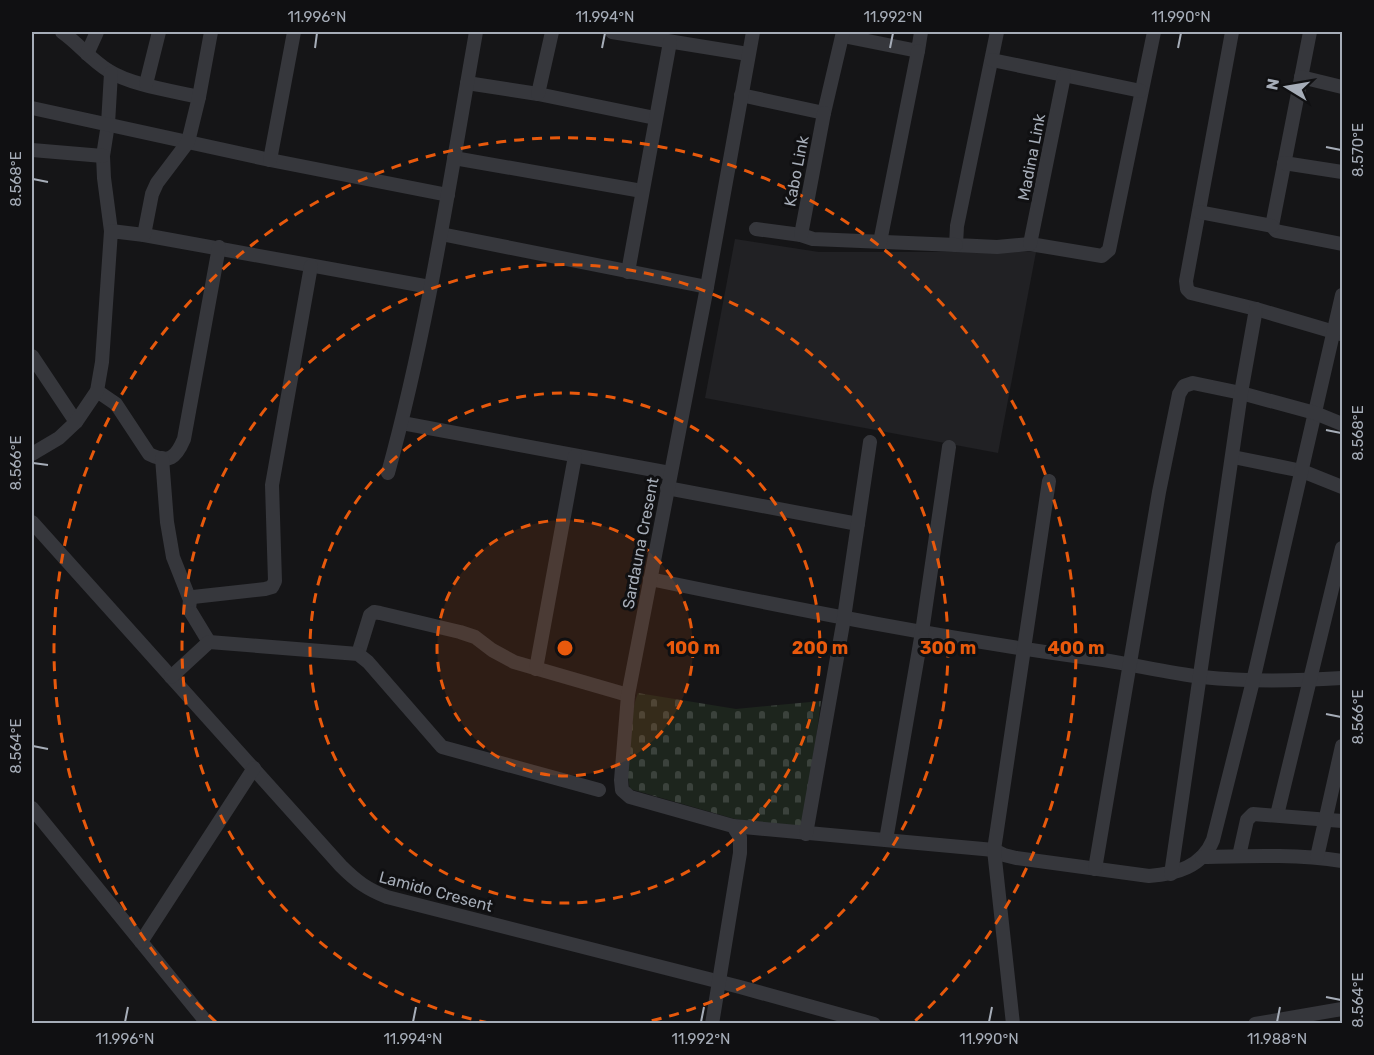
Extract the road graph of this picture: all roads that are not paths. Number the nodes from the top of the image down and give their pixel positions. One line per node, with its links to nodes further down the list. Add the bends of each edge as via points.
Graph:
1 (62, 32): 18 (street)
2 (97, 32): 18 (street)
3 (159, 32): 25 (street)
4 (211, 32): 30 (street)
5 (294, 32): 39 (street)
6 (476, 32): 24 (street)
7 (552, 32): 28 (street)
8 (612, 32): 16 (street)
9 (753, 32): 19 (street, Sardauna Cresent)
10 (921, 32): 17 (street)
11 (997, 32): 20 (street)
12 (1154, 32): 27 (street)
13 (1232, 32): 44 (street)
14 (1310, 32): 23 (street)
15 (843, 34): 17 (street); 32 (street, Kabo Link)
16 (670, 42): 19 (street); 33 (street)
17 (918, 51): 51 (street)
18 (87, 54): 21 (street)
19 (748, 54): 29 (street, Sardauna Cresent)
20 (992, 60): 22 (street); 54 (street)
21 (111, 73): 25 (street); 34 (street)
22 (1064, 75): 27 (street); 52 (street, Madina Link)
23 (1301, 77): 26 (street); 40 (street)
24 (467, 83): 28 (street); 38 (street)
25 (146, 84): 30 (street)
26 (1342, 87)
27 (1141, 92): 52 (street, via 1109,250 1102,256)
28 (538, 94): 33 (street)
29 (741, 95): 32 (street); 59 (street, Sardauna Cresent)
30 (200, 97): 35 (street)
31 (32, 108): 34 (street)
32 (824, 113): 50 (street, Kabo Link)
33 (655, 118): 42 (street)
34 (108, 124): 35 (street); 37 (street)
35 (188, 142): 39 (street); 49 (street, via 154,188)
36 (32, 150): 37 (street)
37 (103, 156): 47 (street)
38 (454, 158): 42 (street); 43 (street)
39 (270, 160): 43 (street)
40 (1284, 163): 41 (street); 45 (street)
41 (1342, 172)
42 (642, 191): 57 (street)
43 (448, 195): 48 (street)
44 (1199, 212): 45 (street); 61 (street, via 1187,289)
45 (1272, 226): 53 (street, via 1276,231)
46 (756, 229): 50 (street)
47 (111, 231): 49 (street); 64 (street)
48 (441, 234): 57 (street); 58 (street)
49 (144, 235): 55 (street)
50 (801, 235): 51 (street)
51 (880, 242): 54 (street)
52 (1030, 244): 54 (street)
53 (1342, 244)
54 (956, 245)
55 (219, 247): 56 (street); 75 (street, via 184,439 178,453)
56 (311, 266): 58 (street); 87 (street, via 272,485 276,581 265,589)
57 (628, 272): 59 (street)
58 (430, 287): 68 (street)
59 (706, 287): 78 (street, Sardauna Cresent)
60 (1342, 295): 62 (street)
61 (1256, 309): 62 (street); 65 (street)
62 (1338, 333): 66 (street)
63 (32, 356): 67 (street)
64 (97, 391): 67 (street); 75 (street, via 116,404 148,454)
65 (1241, 393): 66 (street); 74 (street); 93 (street, via 1193,383 1179,393)
66 (1315, 413): 69 (street); 76 (street)
67 (76, 422): 72 (street)
68 (402, 423): 73 (street); 77 (street)
69 (1342, 424)
70 (870, 442): 83 (street)
71 (949, 447): 89 (street)
72 (32, 454)
73 (574, 456): 78 (street); 94 (street)
74 (1233, 457): 76 (street); 96 (street)
75 (162, 458): 87 (street, via 173,556)
76 (1302, 471): 80 (street); 98 (street)
77 (388, 473)
78 (670, 473): 81 (street, Sardauna Cresent)
79 (1049, 481): 91 (street)
80 (1342, 487)
81 (667, 488): 83 (street); 85 (street, Sardauna Cresent)
82 (32, 522): 95 (street, Lamido Cresent)
83 (858, 524): 88 (street)
84 (1342, 548): 86 (street)
85 (650, 579): 88 (street); 100 (street, Sardauna Cresent)
86 (1336, 598): 99 (street)
87 (190, 600): 90 (street, via 189,609)
88 (844, 618): 89 (street); 109 (street)
89 (922, 632): 91 (street); 110 (street)
90 (209, 642): 92 (street); 95 (street)
91 (1023, 650): 93 (street); 111 (street)
92 (358, 654): 94 (street, via 374,612 475,637 514,662); 103 (street, via 442,747)
93 (1130, 664): 96 (street); 116 (street)
94 (536, 669): 100 (street)
95 (171, 677): 102 (street, Lamido Cresent)
96 (1200, 677): 98 (street); 117 (street)
97 (1342, 678): 99 (street)
98 (1253, 681): 99 (street); 113 (street, via 1213,840)
99 (1310, 681): 105 (street)
100 (628, 695): 108 (street, Sardauna Cresent, via 622,790 630,797)
101 (1342, 746): 106 (street)
102 (254, 768): 118 (street); 119 (street, Lamido Cresent, via 341,866 368,890)
103 (599, 790)
104 (32, 808): 118 (street)
105 (1277, 815): 106 (street); 112 (street, via 1249,817)
106 (1325, 820): 107 (street); 114 (street)
107 (1342, 821)
108 (732, 826): 109 (street); 119 (street, via 740,837 740,853)
109 (806, 834): 110 (street)
110 (886, 840): 111 (street)
111 (994, 850): 116 (street, via 1016,858); 124 (street)
112 (1239, 856): 113 (street); 114 (street)
113 (1202, 857): 117 (street)
114 (1317, 857): 115 (street)
115 (1342, 861)
116 (1095, 869): 117 (street, via 1149,876)
117 (1171, 874)
118 (141, 942): 121 (street)
119 (720, 982): 122 (street); 123 (street, Lamido Cresent)
120 (1342, 1010): 125 (street)
121 (208, 1023)
122 (712, 1023)
123 (874, 1023)
124 (1013, 1023)
125 (1255, 1023)

